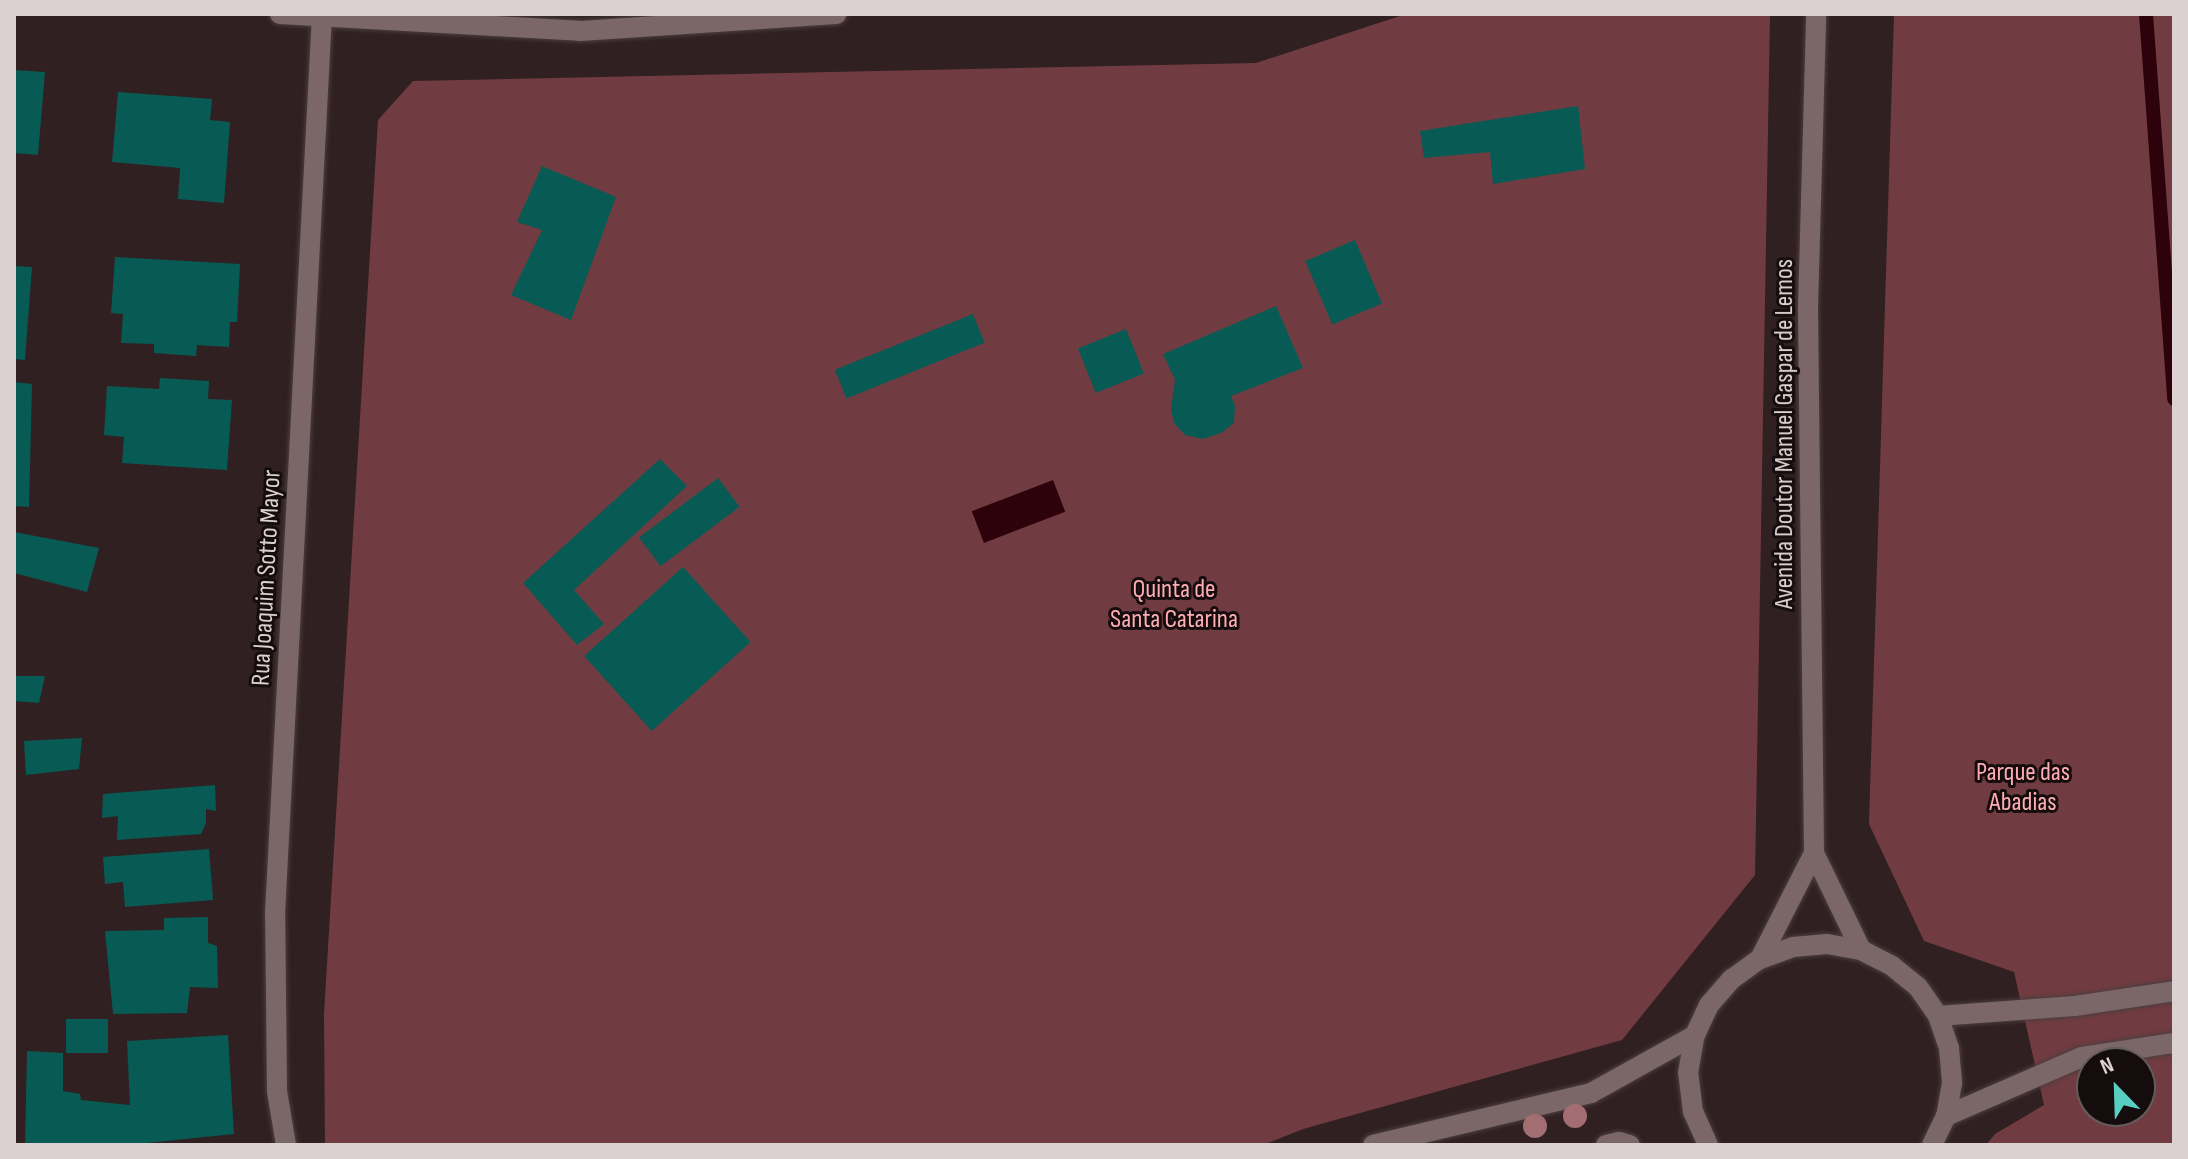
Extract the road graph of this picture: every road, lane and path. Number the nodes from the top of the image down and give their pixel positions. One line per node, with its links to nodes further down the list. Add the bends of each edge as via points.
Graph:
1 (280, 14): 4 (street)
2 (836, 14): 5 (street)
3 (1816, 14): 6 (street, Avenida Doutor Manuel Gaspar de Lemos, via 1808,308)
4 (322, 16): 5 (street, via 580,31); 14 (street, Rua Joaquim Sotto Mayor, via 275,914 277,1091)
5 (758, 16)
6 (1814, 853): 7 (street); 8 (street)
7 (1861, 950): 8 (street, via 1827,944 1793,947); 10 (street, via 1918,987)
8 (1760, 959): 11 (street, via 1709,1005)
9 (2174, 991): 10 (street, via 2075,1006)
10 (1938, 1016): 13 (street, via 1952,1083)
11 (1695, 1035): 15 (street, via 1591,1093); 18 (street, via 1688,1073 1693,1112)
12 (2174, 1043): 13 (street, via 2082,1057)
13 (1946, 1116): 19 (street)
14 (286, 1145)
15 (1373, 1145)
16 (1606, 1145): 17 (street)
17 (1630, 1145)
18 (1708, 1145)
19 (1932, 1145)

